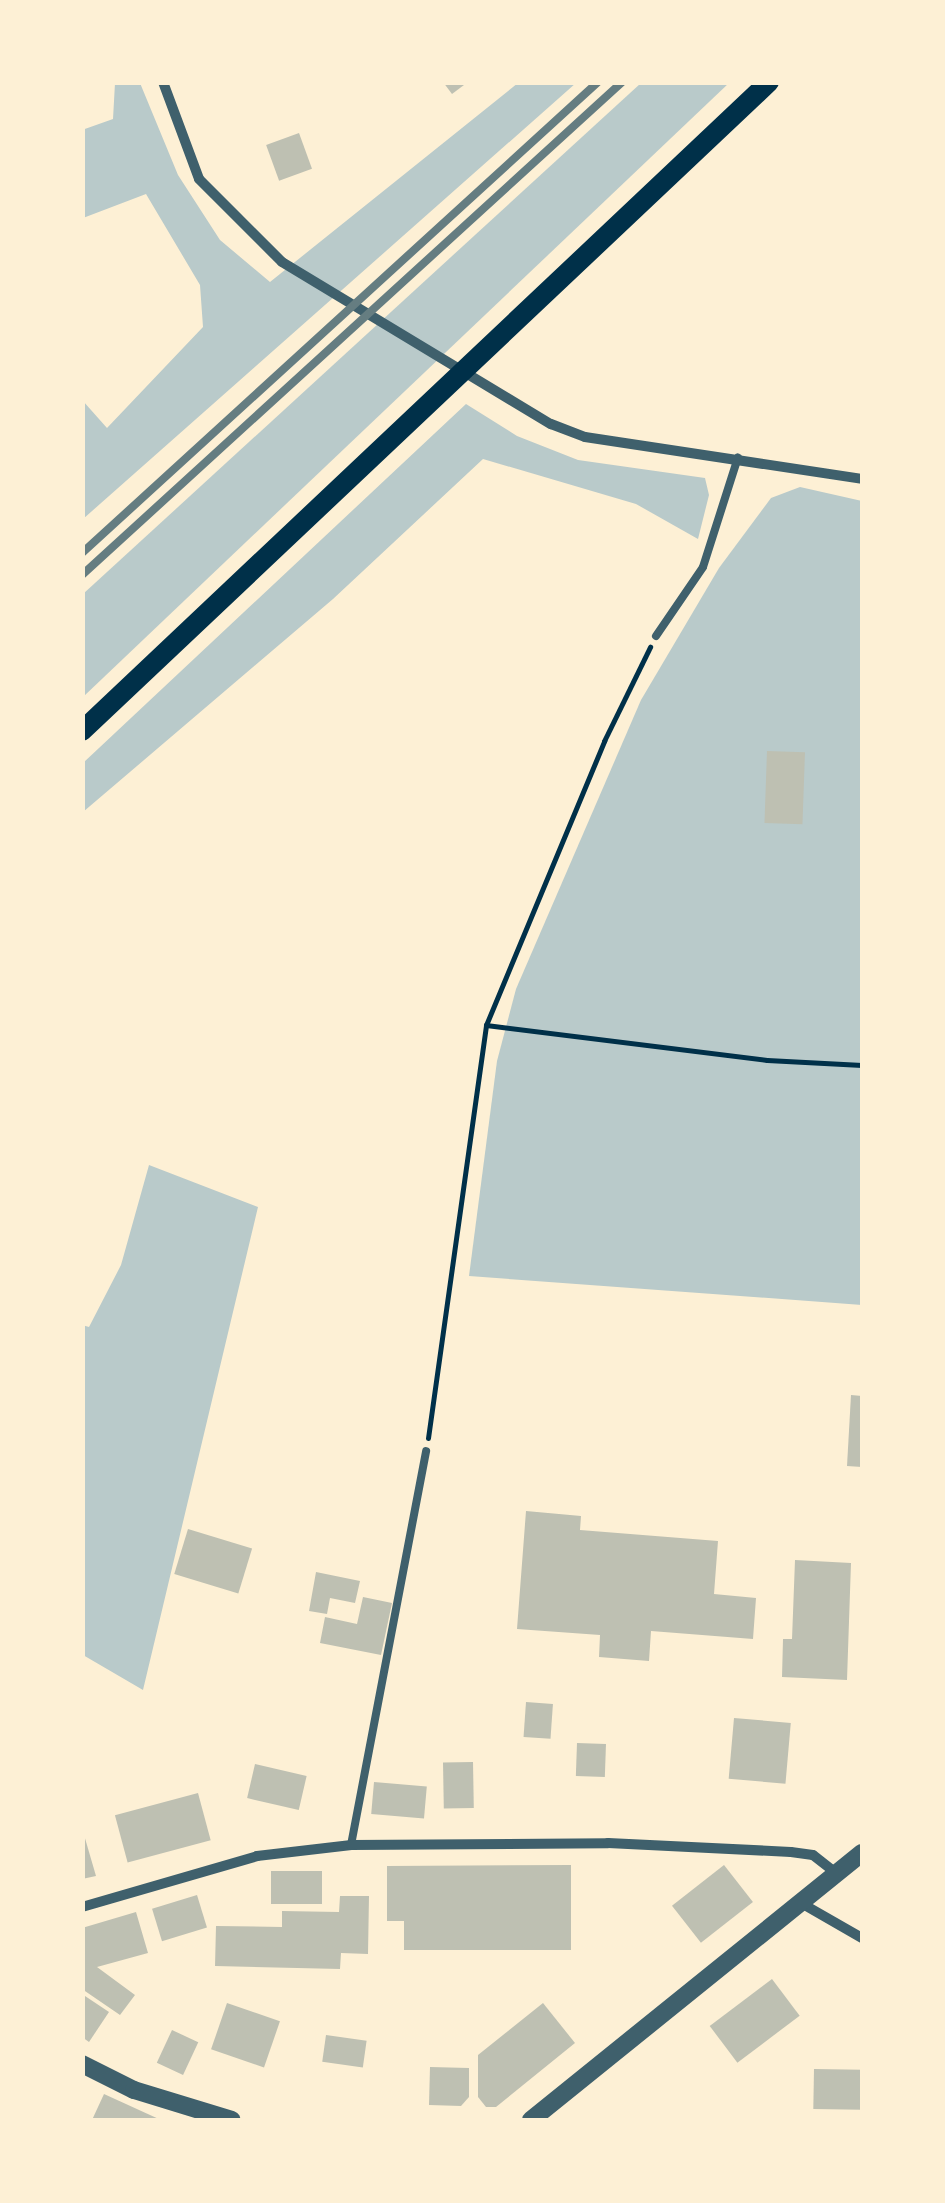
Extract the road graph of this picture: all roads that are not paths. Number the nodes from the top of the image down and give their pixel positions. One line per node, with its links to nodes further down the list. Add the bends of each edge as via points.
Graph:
1 (162, 82): 3 (street, via 200,179 282,262 550,424 585,437)
2 (769, 82): 6 (main road)
3 (738, 457): 4 (street); 5 (lane, via 708,555)
4 (862, 479)
5 (656, 636)
6 (82, 731)
7 (426, 1451): 8 (lane)
8 (351, 1845): 10 (street, via 608,1843 790,1852 812,1855); 12 (street, via 257,1856)
9 (862, 1853): 10 (street)
10 (837, 1874): 11 (street)
11 (801, 1904): 13 (street); 16 (street)
12 (82, 1907)
13 (862, 1938)
14 (82, 2064): 15 (street, via 134,2090)
15 (232, 2120)
16 (531, 2120)

